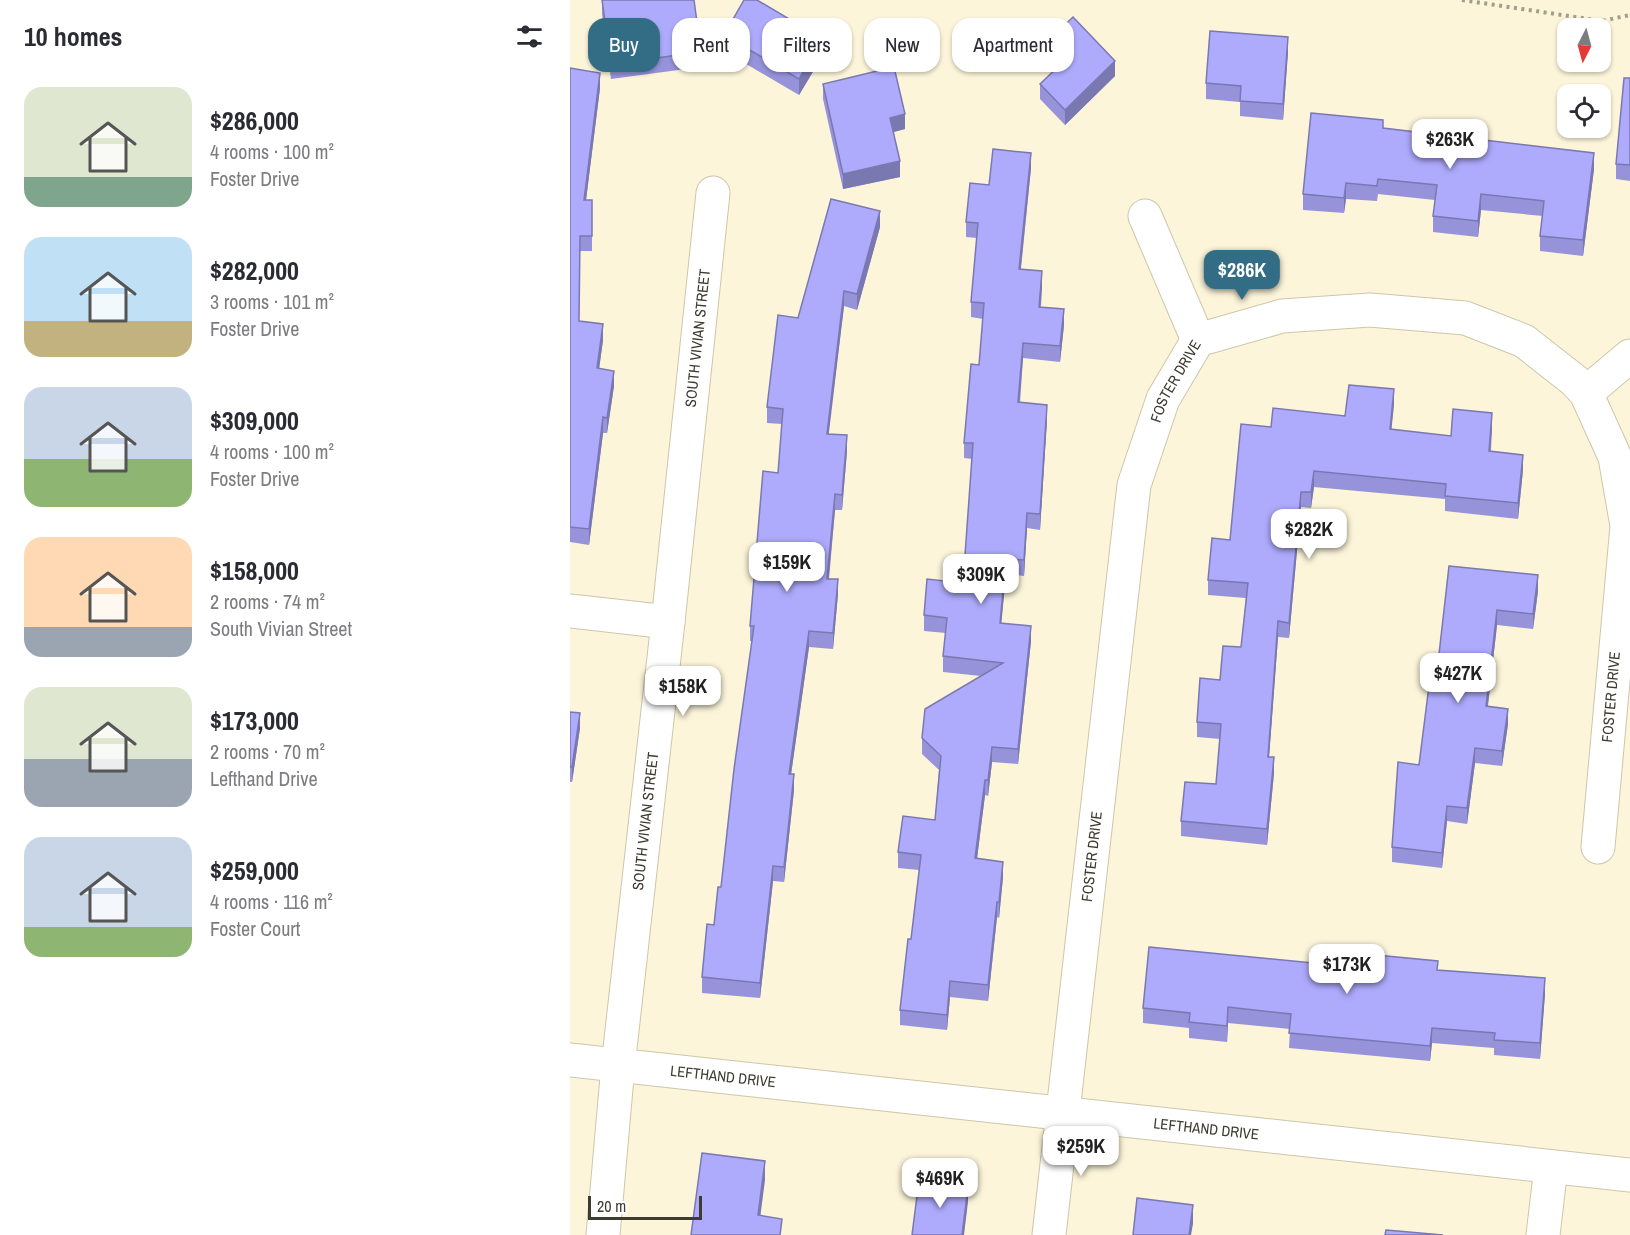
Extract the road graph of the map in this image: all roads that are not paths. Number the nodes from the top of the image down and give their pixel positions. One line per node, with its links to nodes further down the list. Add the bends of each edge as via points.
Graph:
1 (712, 193): 7 (street, SOUTH VIVIAN STREET)
2 (1145, 216): 3 (street)
3 (1198, 340): 5 (street, FOSTER DRIVE, via 1282,316 1370,310 1465,318 1524,341); 11 (street, FOSTER DRIVE, via 1163,399 1134,485)
4 (1630, 356): 5 (street)
5 (1586, 393): 8 (street, FOSTER DRIVE, via 1616,457 1627,526)
6 (570, 611): 7 (street)
7 (668, 622): 10 (street, SOUTH VIVIAN STREET)
8 (1598, 847)
9 (570, 1060): 10 (street, LEFTHAND DRIVE)
10 (618, 1066): 11 (street, LEFTHAND DRIVE); 14 (street, SOUTH VIVIAN STREET)
11 (1062, 1113): 12 (street, LEFTHAND DRIVE); 15 (street, FOSTER DRIVE)
12 (1551, 1167): 13 (street, LEFTHAND DRIVE); 16 (street)
13 (1630, 1175)
14 (603, 1235)
15 (1049, 1235)
16 (1543, 1235)

